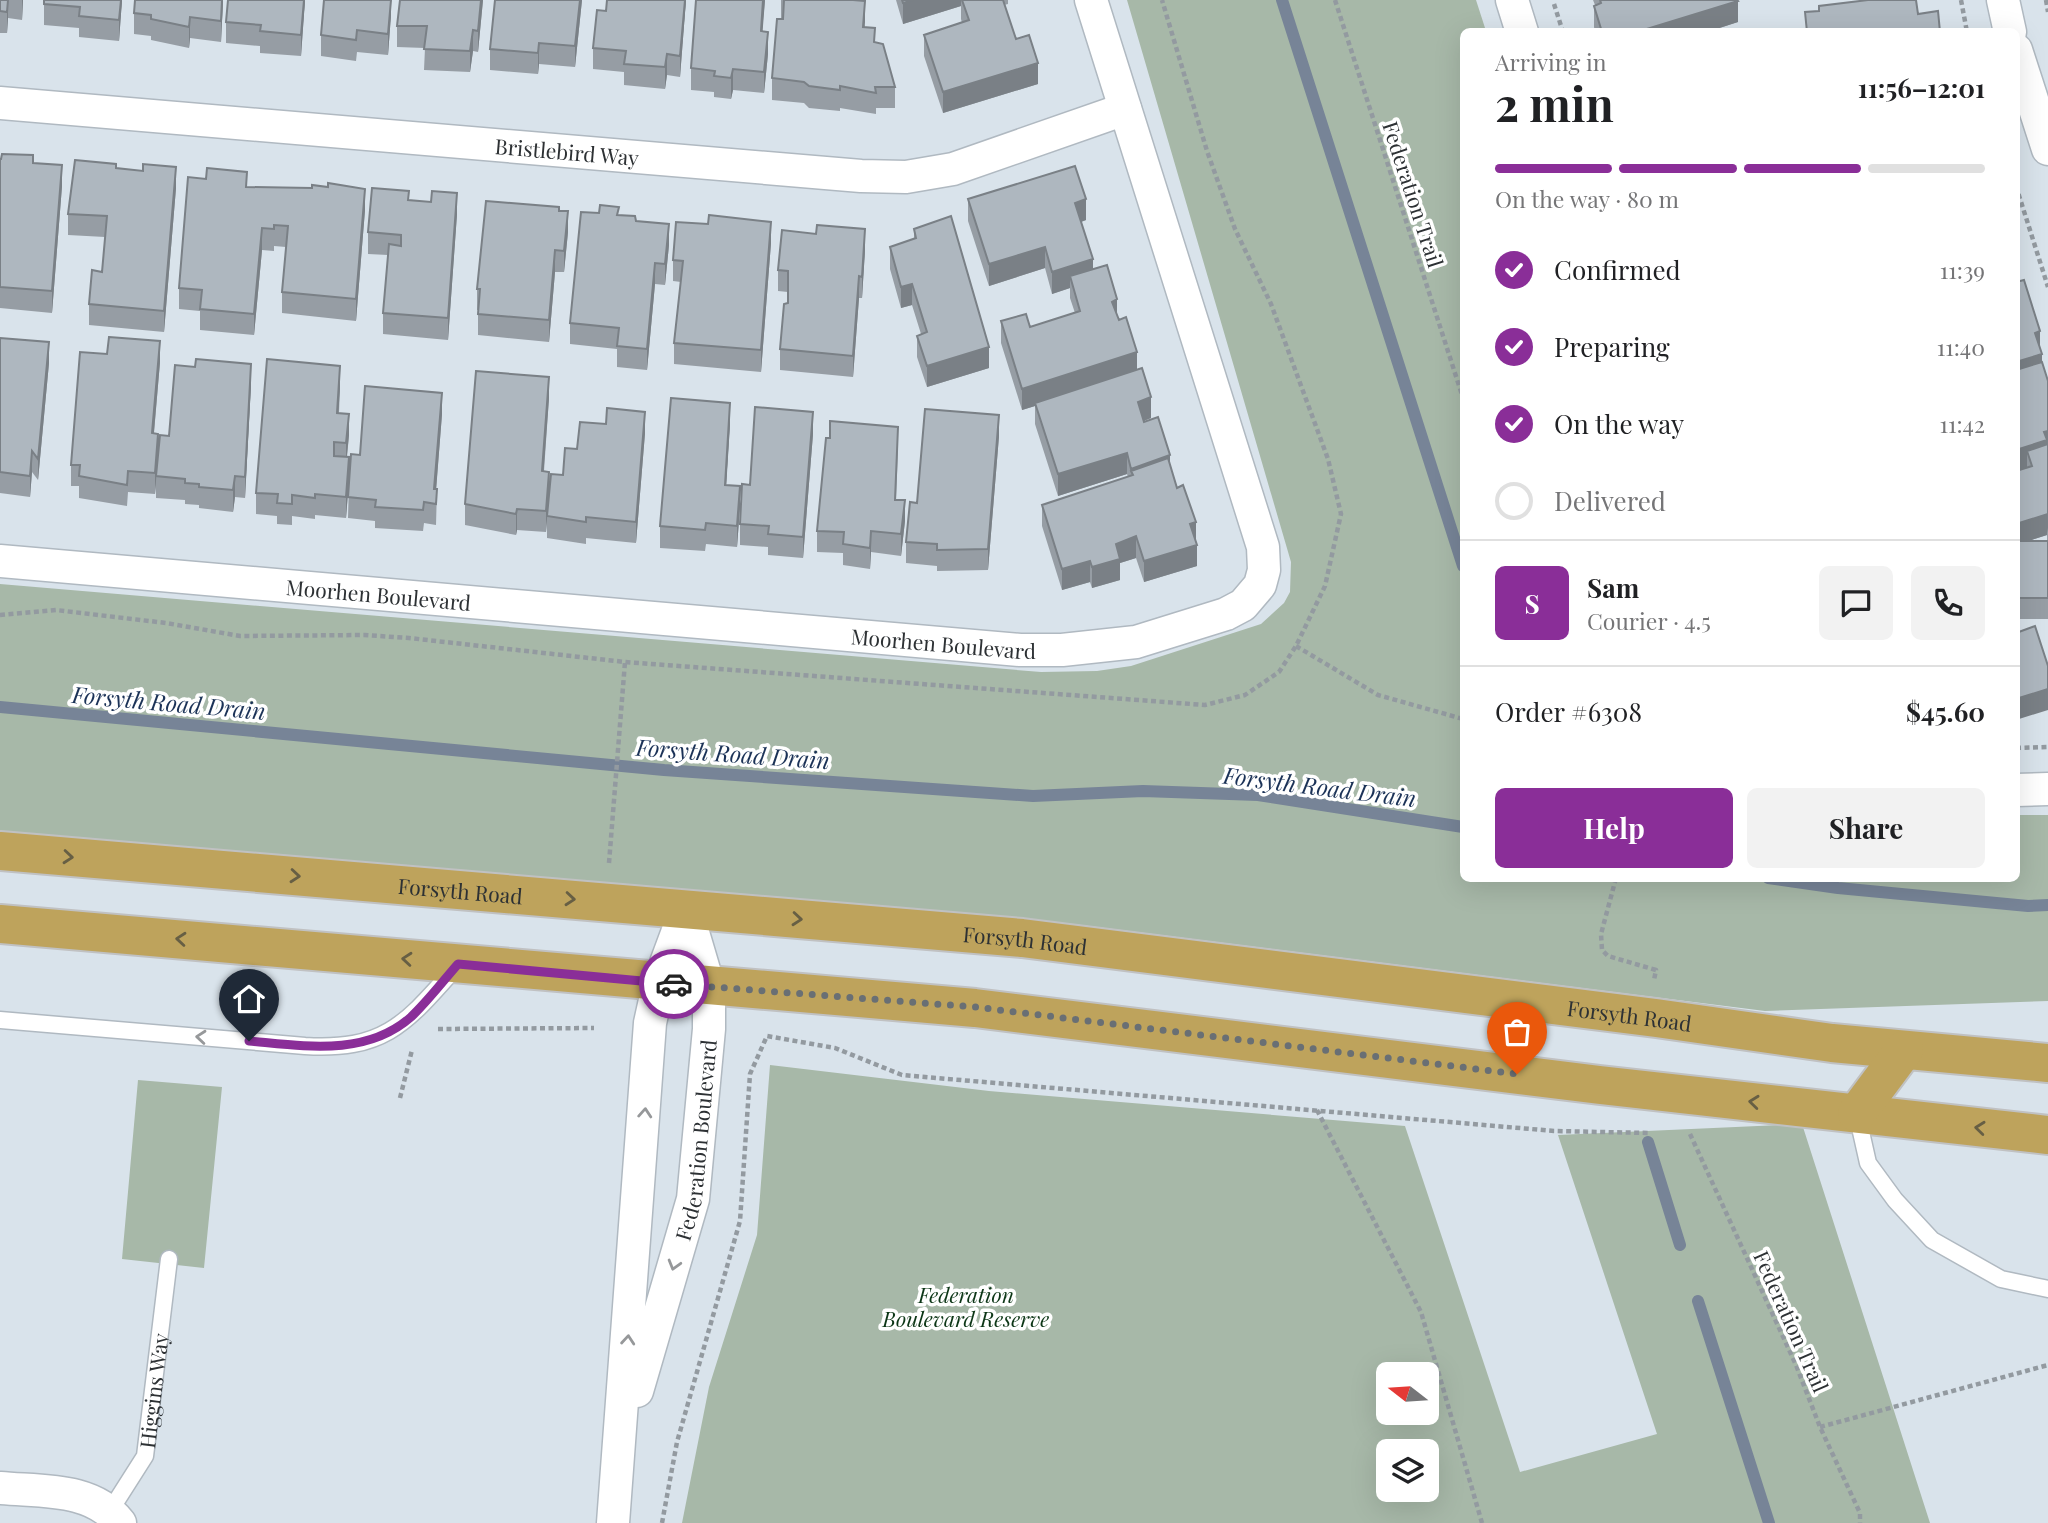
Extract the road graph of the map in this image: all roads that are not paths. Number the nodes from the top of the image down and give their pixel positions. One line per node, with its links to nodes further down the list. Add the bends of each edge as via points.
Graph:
1 (1091, 0): 8 (street, Moorhen Boulevard)
2 (1512, 0): 4 (street)
3 (2003, 0): 5 (street)
4 (1521, 28)
5 (2009, 28)
6 (2020, 62): 9 (street)
7 (0, 103): 8 (street, Bristlebird Way, via 906,177 953,169)
8 (1125, 109): 10 (street, Moorhen Boulevard, via 1263,547 1261,585 1243,605 1226,614 1136,642 1020,650)
9 (2048, 149)
10 (0, 561)
11 (2048, 789): 12 (street)
12 (2020, 790)
13 (0, 851): 14 (highway, Forsyth Road, one-way to 14)
14 (686, 909): 17 (street, Federation Boulevard); 18 (street, Federation Boulevard); 20 (highway, Forsyth Road, one-way to 20, via 1022,939)
15 (0, 924): 16 (highway, one-way to 15)
16 (458, 964): 17 (highway); 19 (lane, one-way to 19, via 410,1017 387,1033 344,1046)
17 (659, 982): 18 (highway); 26 (street, Federation Boulevard, one-way to 17, via 650,1023)
18 (709, 987): 22 (highway, one-way to 18, via 1039,1014); 26 (street, Federation Boulevard, one-way to 26, via 694,1199)
19 (0, 1020)
20 (1904, 1050): 21 (highway, Forsyth Road); 22 (highway)
21 (2048, 1063)
22 (1857, 1113): 23 (highway, one-way to 22); 25 (lane, via 1868,1163 1932,1240 2001,1279)
23 (2048, 1135)
24 (169, 1259): 28 (lane, Higgins Way, via 145,1456)
25 (2048, 1289)
26 (618, 1456): 29 (street, Federation Boulevard)
27 (0, 1488): 28 (street, Higgins Way, via 94,1500)
28 (115, 1517)
29 (613, 1523)

